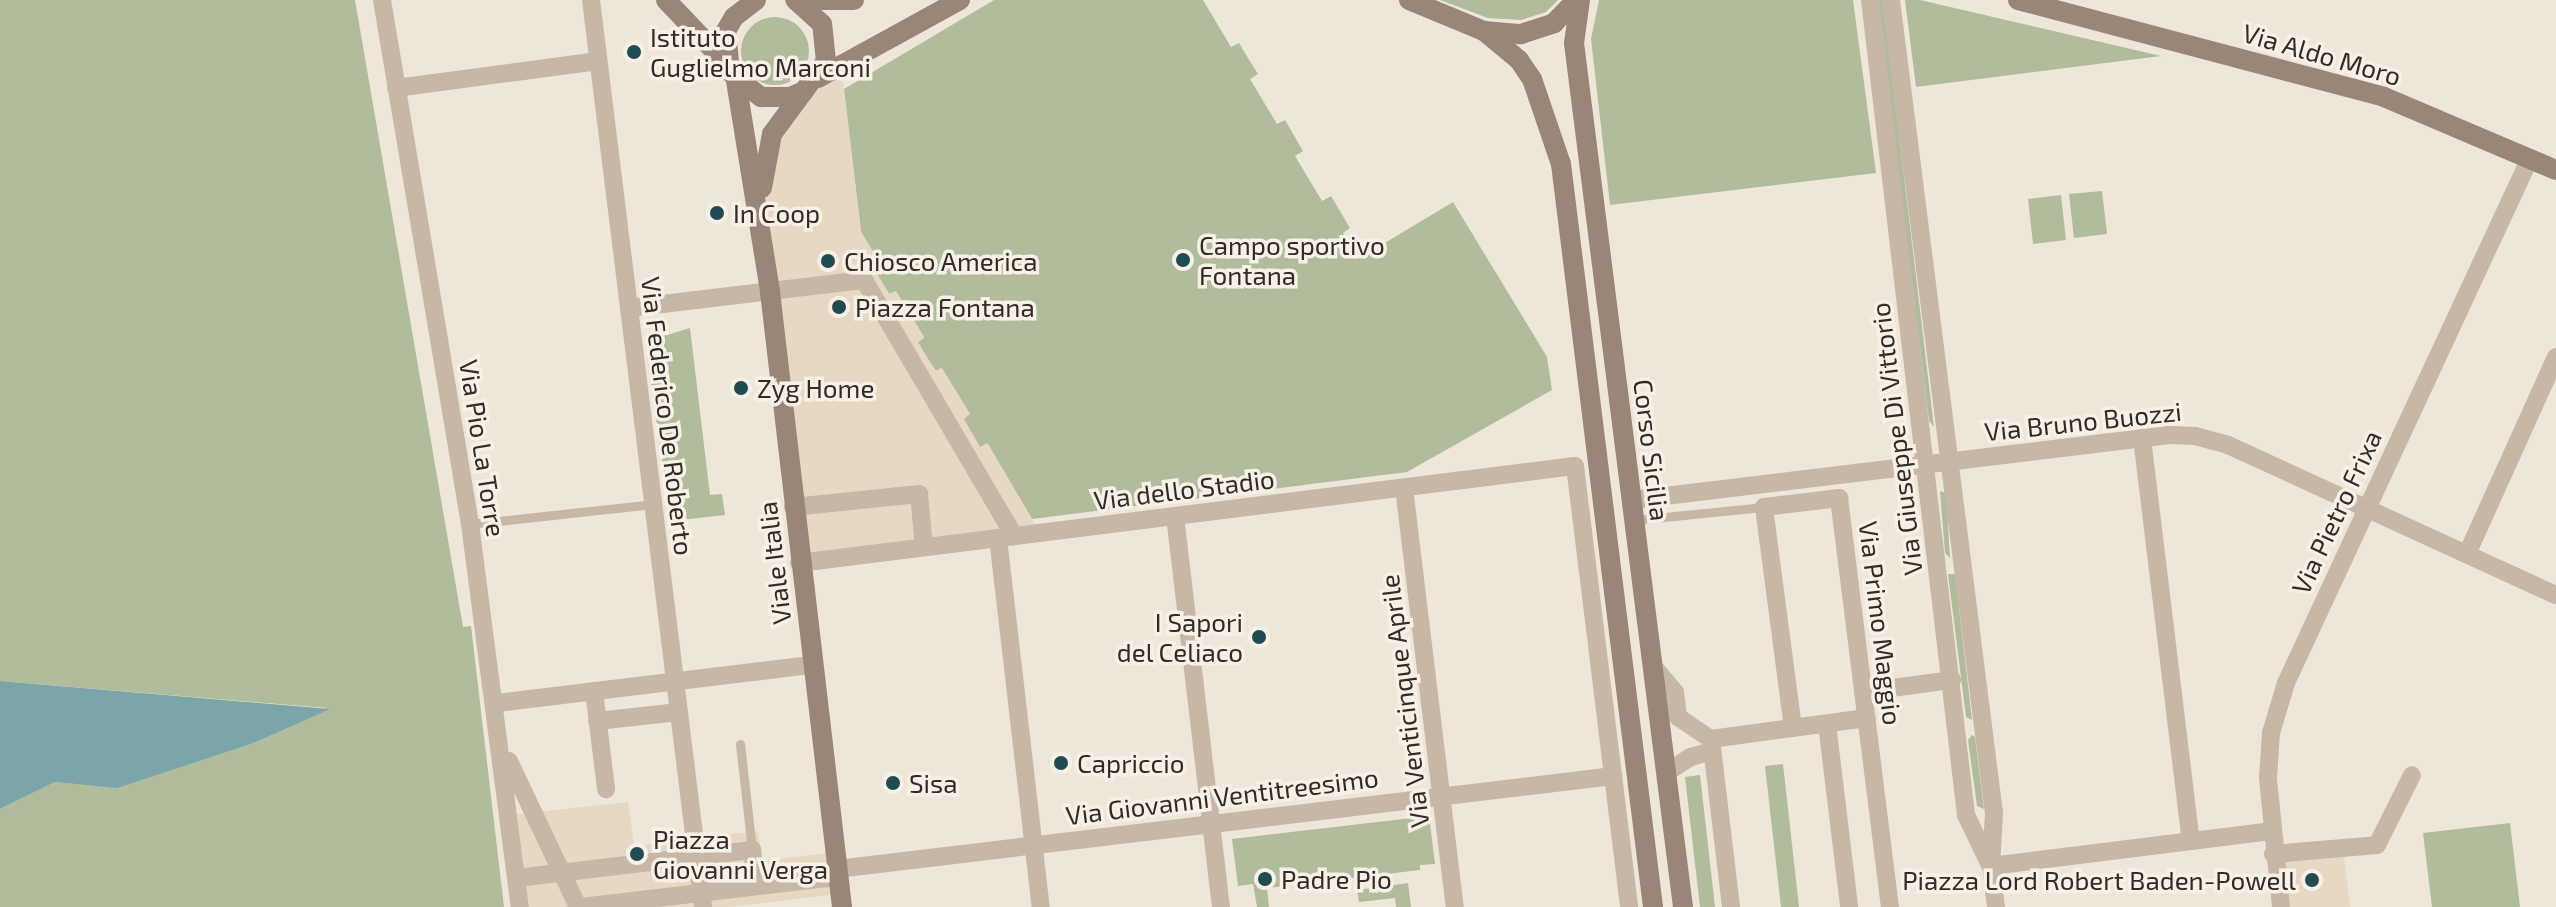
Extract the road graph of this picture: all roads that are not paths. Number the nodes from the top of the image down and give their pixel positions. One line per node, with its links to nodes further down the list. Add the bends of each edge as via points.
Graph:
1 (382, 0): 19 (street, Via Pio La Torre)
2 (591, 0): 16 (street, Via Federico De Roberto)
3 (666, 0): 17 (main road)
4 (756, 0): 17 (main road, via 726,31)
5 (795, 0): 18 (main road, via 816,17 827,42)
6 (821, 0): 7 (main road)
7 (832, 0): 8 (main road)
8 (854, 0)
9 (960, 0): 18 (main road)
10 (1409, 0): 15 (main road)
11 (1578, 0): 15 (main road, via 1538,31); 34 (main road, Corso Sicilia, via 1574,43)
12 (1870, 0): 28 (street, Via Giuseppe Di Vittorio)
13 (1891, 0): 27 (street, Via Giuseppe Di Vittorio)
14 (2018, 0): 20 (main road, Via Aldo Moro, via 2384,97)
15 (1484, 31): 42 (main road, Corso Sicilia, via 1519,60 1532,79 1561,164)
16 (598, 61): 19 (street); 24 (street, Via Federico De Roberto)
17 (731, 72): 18 (main road, via 761,97 790,97); 22 (main road)
18 (811, 84): 22 (main road, via 772,134)
19 (396, 88): 36 (street, Via Pio La Torre)
20 (2530, 158): 21 (main road, Via Aldo Moro); 33 (street, Via Pietro Frixa)
21 (2556, 170)
22 (760, 212): 23 (main road, Viale Italia)
23 (770, 292): 24 (street); 31 (main road, Viale Italia); 37 (street, via 864,280)
24 (629, 308): 30 (street, Via Federico De Roberto)
25 (2556, 357): 39 (street)
26 (2142, 438): 27 (street, Via Bruno Buozzi); 33 (street, Via Bruno Buozzi, via 2195,436 2228,445); 69 (street)
27 (1951, 461): 28 (street, Via Bruno Buozzi); 75 (street, Via Giuseppe Di Vittorio, via 1994,813)
28 (1925, 465): 34 (street, Via Bruno Buozzi); 46 (street, Via Giuseppe Di Vittorio)
29 (1404, 488): 35 (street, Via dello Stadio); 40 (street, Via dello Stadio, via 1575,466); 65 (street, Via Venticinque Aprile)
30 (653, 504): 36 (lane); 48 (street, Via Federico De Roberto)
31 (793, 507): 38 (street, via 919,494); 41 (main road, Viale Italia)
32 (1764, 507): 34 (lane); 50 (street, Via Primo Maggio, via 1839,498); 57 (street)
33 (2366, 509): 39 (street, Via Bruno Buozzi); 68 (street, Via Pietro Frixa, via 2282,696 2271,733)
34 (1633, 510): 45 (main road, Corso Sicilia)
35 (1175, 516): 37 (street, Via dello Stadio); 67 (street)
36 (470, 524): 51 (street, Via Pio La Torre)
37 (1006, 537): 38 (street, Via dello Stadio); 70 (street)
38 (924, 547): 41 (street, Via dello Stadio)
39 (2467, 554): 43 (street, Via Bruno Buozzi)
40 (1586, 555): 42 (street); 53 (street)
41 (799, 563): 44 (main road, Viale Italia)
42 (1615, 589): 47 (main road, Corso Sicilia)
43 (2556, 595)
44 (812, 665): 48 (street); 77 (main road, Viale Italia)
45 (1653, 666): 59 (street, via 1675,692 1678,717); 61 (main road, Corso Sicilia)
46 (1952, 680): 50 (street); 75 (street, Via Giuseppe Di Vittorio, via 1966,815)
47 (1626, 681): 53 (street); 71 (main road, Corso Sicilia)
48 (675, 682): 49 (street); 52 (street, Via Federico De Roberto)
49 (594, 691): 51 (street); 55 (street)
50 (1863, 692): 54 (street, Via Primo Maggio)
51 (497, 703): 60 (street, Via Pio La Torre)
52 (679, 712): 55 (street); 72 (street, Via Federico De Roberto)
53 (1605, 714): 63 (street)
54 (1867, 718): 56 (street); 92 (street, Via Primo Maggio)
55 (597, 721): 64 (street)
56 (1827, 724): 57 (street); 91 (street)
57 (1793, 728): 59 (street)
58 (740, 744): 73 (lane)
59 (1712, 745): 61 (street); 90 (street)
60 (502, 748): 76 (street); 78 (street, Via Pio La Torre)
61 (1666, 773): 89 (main road, Corso Sicilia)
62 (2412, 775): 74 (street, via 2377,845)
63 (1613, 776): 65 (street, Via Giovanni Ventitreesimo); 66 (street)
64 (606, 789)
65 (1442, 796): 67 (street, Via Giovanni Ventitreesimo); 86 (street, Via Venticinque Aprile)
66 (1617, 814): 71 (street); 87 (street)
67 (1212, 823): 70 (street, Via Giovanni Ventitreesimo); 85 (street)
68 (2271, 831): 69 (street); 74 (street, Via Pietro Frixa)
69 (2191, 841): 75 (street)
70 (1033, 844): 77 (street, Via Giovanni Ventitreesimo); 84 (street)
71 (1645, 844): 88 (main road, Corso Sicilia)
72 (696, 848): 73 (street); 76 (street); 80 (street, Via Federico De Roberto)
73 (752, 850): 79 (street)
74 (2273, 854): 94 (street, Via Pietro Frixa)
75 (1991, 866): 93 (street, Via Giuseppe Di Vittorio)
76 (562, 872): 78 (street); 82 (street)
77 (837, 873): 79 (street, Via Giovanni Ventitreesimo); 83 (main road, Viale Italia)
78 (517, 878): 81 (street, Via Pio La Torre)
79 (756, 886): 80 (street, Via Giovanni Ventitreesimo)
80 (702, 900): 82 (street, Via Giovanni Ventitreesimo)
81 (520, 907)
82 (580, 907)
83 (842, 907)
84 (1041, 907)
85 (1221, 907)
86 (1455, 907)
87 (1629, 907)
88 (1653, 907)
89 (1683, 907)
90 (1731, 907)
91 (1849, 907)
92 (1890, 907)
93 (1996, 907)
94 (2281, 907)

